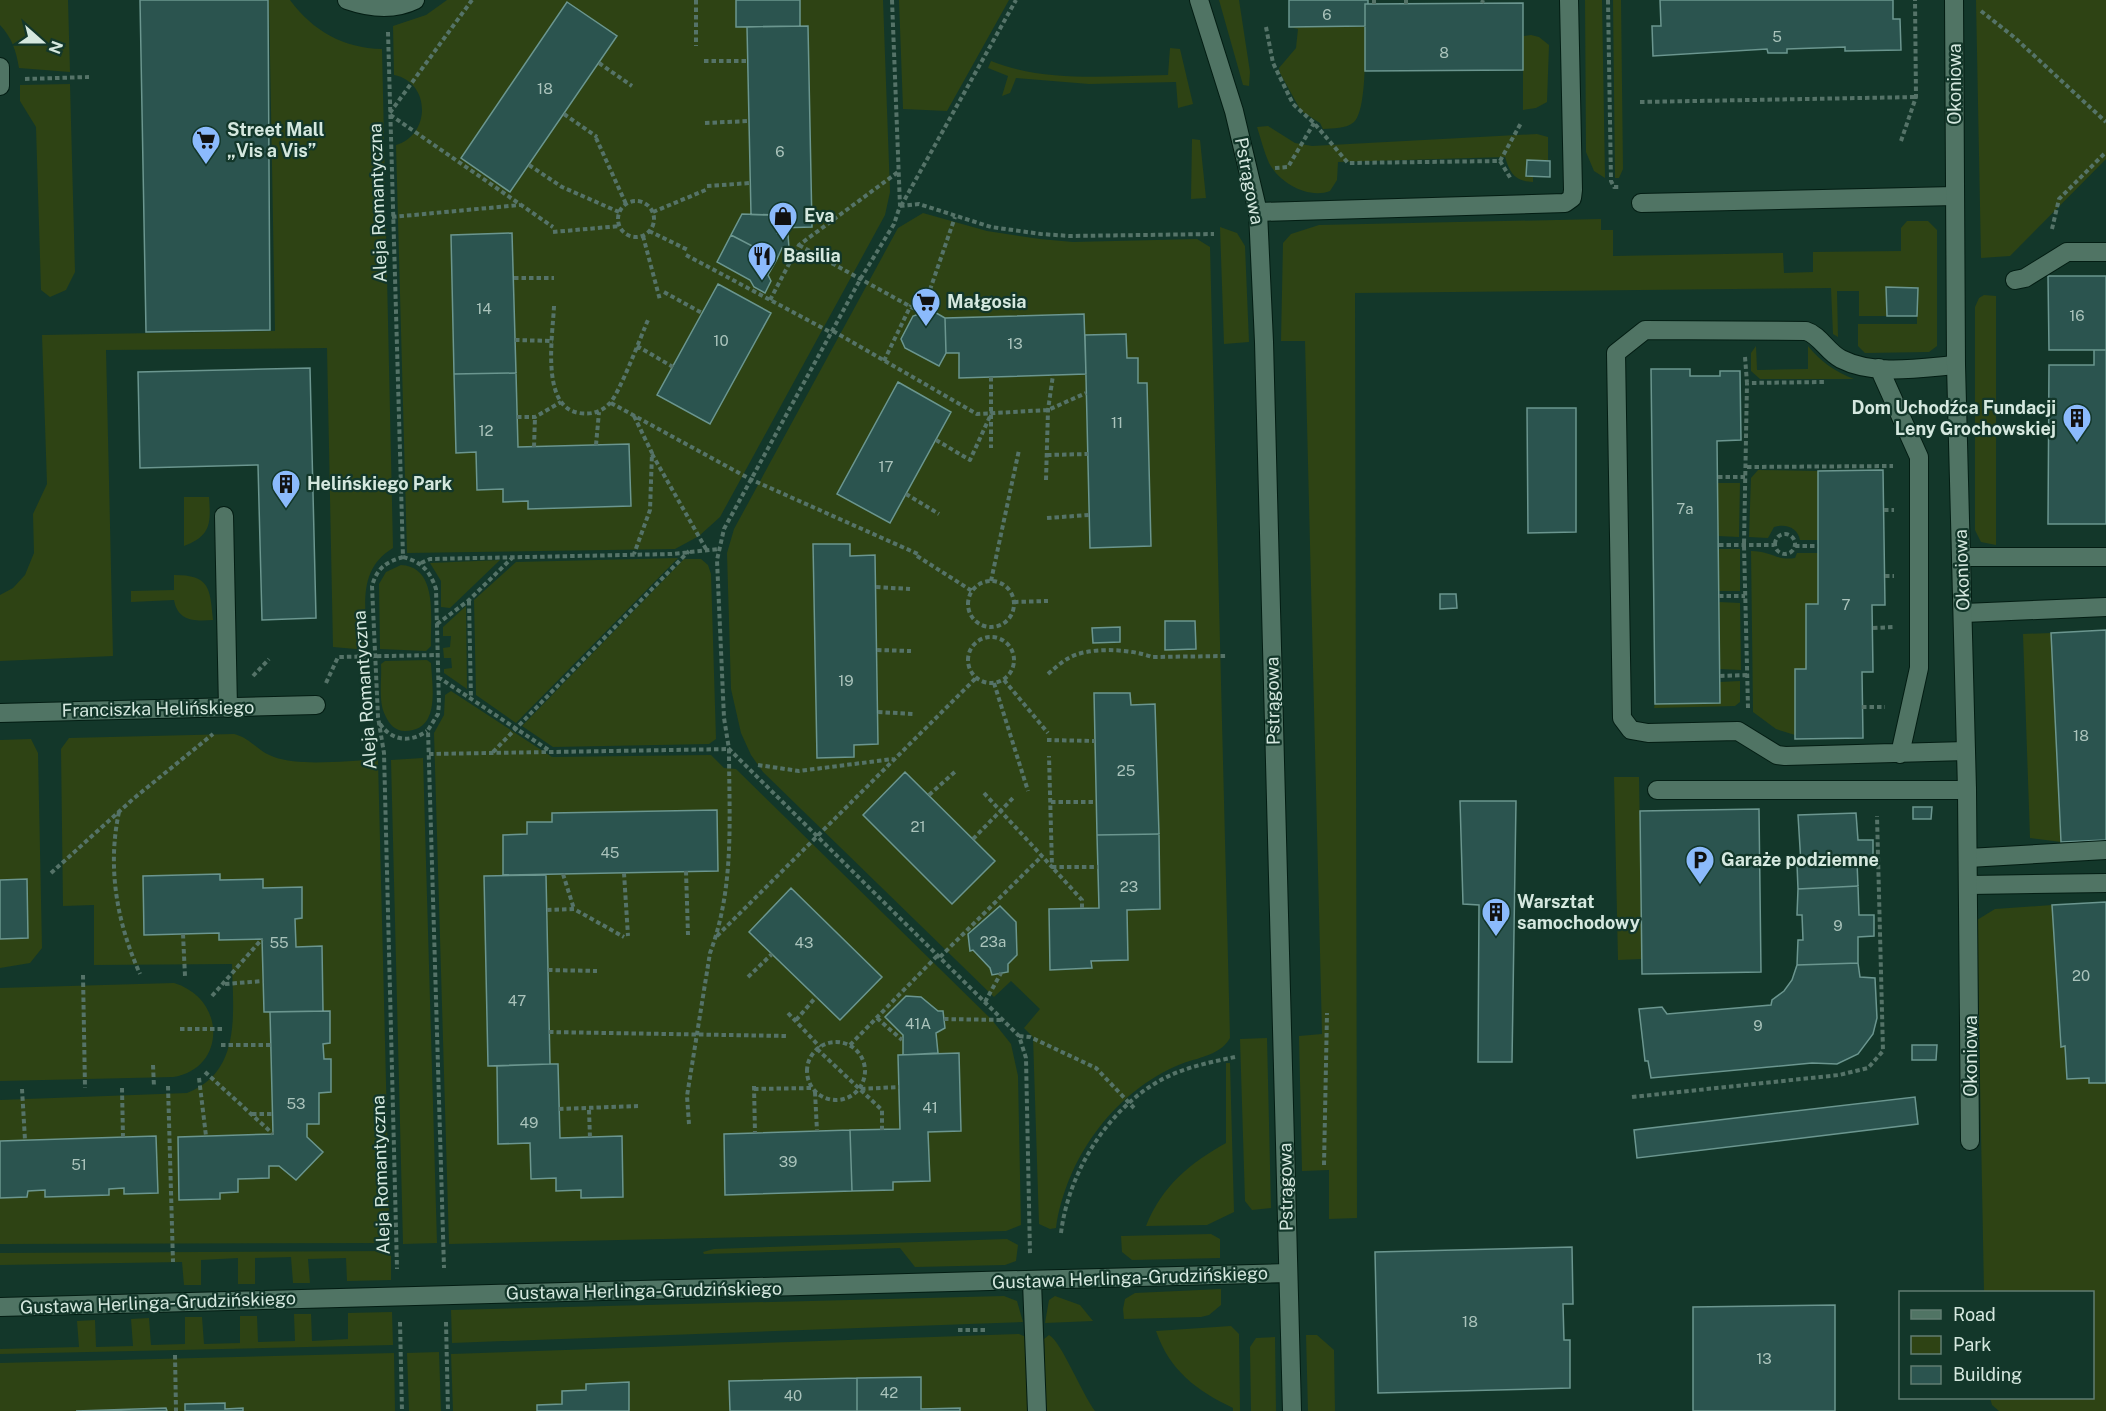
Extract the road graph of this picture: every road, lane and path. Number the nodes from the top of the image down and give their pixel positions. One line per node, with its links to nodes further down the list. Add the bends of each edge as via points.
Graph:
1 (347, 0): 12 (street, via 368,7)
2 (416, 0): 12 (street)
3 (472, 0): 24 (path)
4 (696, 0): 14 (path)
5 (892, 0): 36 (path)
6 (1016, 0): 44 (path)
7 (1198, 0): 35 (street, Pstrągowa, via 1234,111)
8 (1569, 0): 47 (street, via 1573,190 1572,198 1565,203)
9 (1608, 0): 39 (path, via 1611,181 1614,187)
10 (1915, 0): 22 (path)
11 (1954, 1): 27 (path, via 1987,13); 40 (street, Okoniowa)
12 (387, 7): 24 (path, Aleja Romantyczna)
13 (1266, 27): 29 (path, via 1273,63 1293,104)
14 (696, 46)
15 (704, 61): 16 (path)
16 (748, 61)
17 (599, 63): 21 (path)
18 (0, 67): 20 (street)
19 (88, 77): 20 (path, via 21,79)
20 (1, 86)
21 (632, 86)
22 (1916, 97): 23 (path); 31 (path)
23 (1640, 102)
24 (389, 114): 43 (path); 48 (path, Aleja Romantyczna)
25 (564, 114): 42 (path, via 597,137)
26 (749, 122): 28 (path)
27 (2106, 122)
28 (705, 123)
29 (1314, 123): 33 (path, via 1348,163); 35 (path, via 1288,167)
30 (1521, 123): 33 (path)
31 (1902, 141)
32 (2106, 152): 56 (path, via 2059,199 2051,225)
33 (1500, 161): 38 (path)
34 (530, 165): 45 (path, via 562,187)
35 (1248, 169): 47 (street, Pstrągowa)
36 (898, 172): 44 (path); 54 (path)
37 (750, 183): 46 (path, via 707,188)
38 (1515, 183)
39 (1623, 187)
40 (1955, 196): 41 (street); 74 (street, Okoniowa)
41 (1641, 203)
42 (626, 204): 45 (path); 46 (path, via 641,201)
43 (521, 205): 48 (path); 50 (path, via 553,230)
44 (900, 206): 49 (path, via 919,204); 59 (path, via 894,224)
45 (619, 212): 50 (path)
46 (652, 212): 51 (path)
47 (1258, 212): 268 (street, Pstrągowa)
48 (392, 217): 119 (path, Aleja Romantyczna)
49 (955, 217): 52 (path, via 991,227 1070,236); 64 (path, via 922,313)
50 (620, 226): 53 (path, via 627,234)
51 (649, 231): 53 (path); 63 (path)
52 (1214, 234)
53 (643, 236): 62 (path)
54 (799, 245): 59 (path); 63 (path)
55 (2106, 252): 56 (street, via 2067,252)
56 (2058, 257): 60 (street)
57 (513, 278): 58 (path)
58 (554, 278)
59 (861, 278): 64 (path); 68 (path)
60 (2015, 280)
61 (664, 292): 66 (path)
62 (660, 300)
63 (770, 300): 68 (path)
64 (911, 305): 73 (path)
65 (554, 306): 70 (path)
66 (702, 314)
67 (648, 320): 71 (path)
68 (832, 332): 73 (path); 102 (path)
69 (515, 340): 70 (path)
70 (553, 341): 82 (path, via 553,388)
71 (637, 346): 75 (path); 83 (path)
72 (1734, 357): 79 (path, via 1745,357)
73 (884, 361): 86 (path, via 977,414)
74 (1956, 365): 76 (street); 121 (street, Okoniowa)
75 (673, 367)
76 (1879, 368): 98 (street); 160 (street, via 1854,365 1838,358 1814,333 1806,331 1646,330 1616,353 1622,718 1632,730 1648,733 1738,730)
77 (1053, 375): 84 (path)
78 (991, 377): 86 (path)
79 (1747, 382): 80 (path); 99 (path)
80 (1837, 382)
81 (1086, 393): 84 (path)
82 (561, 402): 85 (path, via 575,412); 89 (path)
83 (611, 402): 85 (path); 87 (path)
84 (1048, 410): 86 (path); 97 (path)
85 (599, 412): 91 (path)
86 (993, 412): 90 (path, via 970,460); 93 (path)
87 (633, 415): 95 (path); 102 (path)
88 (517, 417): 89 (path)
89 (534, 417): 92 (path)
90 (936, 440)
91 (596, 445)
92 (534, 447)
93 (991, 448)
94 (1019, 450): 123 (path)
95 (652, 453): 114 (path); 117 (path, via 650,510)
96 (1088, 454): 97 (path)
97 (1047, 455): 103 (path)
98 (1919, 466): 99 (path); 168 (street, via 1919,668)
99 (1747, 467): 101 (path)
100 (1718, 477): 101 (path)
101 (1747, 477): 110 (path)
102 (750, 479): 115 (path, via 724,529); 126 (path, via 917,555)
103 (1046, 480)
104 (906, 494): 105 (path)
105 (939, 514)
106 (1089, 515): 108 (path)
107 (224, 516): 151 (street)
108 (1047, 518)
109 (1719, 545): 110 (path)
110 (1744, 545): 111 (path); 128 (path)
111 (1774, 545): 112 (path, via 1785,554); 112 (path, via 1778,536 1787,534)
112 (1795, 546): 113 (path)
113 (1818, 546)
114 (707, 549): 115 (path); 116 (path)
115 (719, 549): 163 (path)
116 (689, 551): 117 (path); 157 (path)
117 (634, 554): 120 (path)
118 (2106, 556): 121 (street)
119 (403, 557): 122 (path); 141 (path, Aleja Romantyczna, via 380,568 372,586)
120 (513, 557): 122 (path, via 430,559); 129 (path)
121 (1962, 557): 133 (street, Okoniowa)
122 (421, 563): 134 (path, via 436,589)
123 (992, 581): 126 (path); 131 (path, via 1008,588)
124 (876, 587): 125 (path)
125 (910, 590)
126 (972, 591): 135 (path, via 969,611 980,625)
127 (1719, 596): 128 (path)
128 (1745, 596): 143 (path)
129 (468, 601): 134 (path); 149 (path)
130 (1048, 601): 131 (path)
131 (1014, 602): 135 (path, via 1011,616)
132 (2106, 607): 133 (street)
133 (1964, 613): 165 (street, Okoniowa)
134 (436, 624): 139 (path)
135 (991, 627): 136 (path)
136 (990, 637): 146 (path, via 980,640 970,653 970,670); 147 (path, via 1009,647 1013,660)
137 (876, 650): 138 (path)
138 (911, 651)
139 (436, 655): 141 (path); 145 (path)
140 (1226, 656): 142 (path, via 1152,657 1094,651 1068,658)
141 (374, 657): 150 (path, via 338,657); 155 (path, Aleja Romantyczna)
142 (1048, 674)
143 (1747, 675): 144 (path); 160 (path)
144 (1720, 676)
145 (438, 677): 149 (path); 158 (path, via 438,714)
146 (976, 678): 148 (path); 170 (path)
147 (1004, 680): 148 (path); 159 (path)
148 (994, 683): 175 (path)
149 (471, 699): 157 (path)
150 (316, 705): 151 (street, Franciszka Helińskiego)
151 (228, 708): 153 (street, Franciszka Helińskiego)
152 (878, 711): 154 (path)
153 (0, 713)
154 (914, 714)
155 (378, 717): 158 (path, via 387,733 396,738 412,739); 270 (path, Aleja Romantyczna, via 384,753)
156 (220, 728): 181 (path)
157 (516, 728): 164 (path); 166 (path)
158 (428, 730): 167 (path)
159 (1048, 733)
160 (1749, 736): 168 (street, via 1777,755 1785,756)
161 (1047, 740): 162 (path)
162 (1095, 741)
163 (729, 749): 164 (path); 184 (path); 202 (path, via 730,872)
164 (551, 751): 166 (path)
165 (1966, 751): 168 (street); 174 (street, Okoniowa)
166 (493, 753): 167 (path)
167 (429, 754): 269 (path)
168 (1900, 754)
169 (1049, 756): 179 (path)
170 (894, 759): 171 (path, via 799,771); 184 (path)
171 (758, 765)
172 (957, 770): 177 (path)
173 (1657, 790): 174 (street)
174 (1967, 790): 188 (street, Okoniowa)
175 (1028, 791)
176 (984, 793): 182 (path)
177 (928, 795)
178 (1014, 797): 182 (path)
179 (1051, 802): 180 (path); 189 (path)
180 (1096, 802)
181 (119, 811): 192 (path); 209 (path, via 113,841 117,906 127,946)
182 (1000, 812): 185 (path); 187 (path)
183 (1874, 812): 247 (path, via 1878,818 1883,1051 1868,1068 1839,1075)
184 (818, 837): 202 (path); 205 (path)
185 (973, 839)
186 (2106, 849): 188 (street)
187 (1042, 856): 189 (path); 205 (path)
188 (1968, 858): 196 (street, Okoniowa)
189 (1052, 867): 190 (path); 197 (path, via 1082,900)
190 (1098, 867)
191 (686, 871): 201 (path)
192 (51, 873)
193 (624, 873): 198 (path, via 626,936)
194 (563, 874): 198 (path)
195 (2106, 883): 196 (street)
196 (1969, 885): 264 (street, Okoniowa)
197 (1082, 908)
198 (574, 909): 199 (path)
199 (547, 910)
200 (183, 934): 211 (path)
201 (688, 935)
202 (717, 937): 227 (path, via 710,953)
203 (262, 939): 214 (path)
204 (772, 954): 212 (path)
205 (939, 956): 217 (path); 220 (path)
206 (548, 970): 207 (path)
207 (597, 971)
208 (1001, 973): 217 (path)
209 (140, 974)
210 (83, 975): 242 (path)
211 (185, 976)
212 (748, 977)
213 (263, 981): 214 (path)
214 (224, 984): 215 (path)
215 (212, 996)
216 (816, 997): 222 (path)
217 (985, 1002): 223 (path)
218 (788, 1013): 222 (path)
219 (1327, 1013): 265 (path)
220 (877, 1018): 230 (path); 233 (path)
221 (944, 1019): 223 (path)
222 (795, 1020): 234 (path)
223 (1002, 1020): 229 (path)
224 (180, 1029): 225 (path)
225 (224, 1029)
226 (549, 1032): 227 (path)
227 (697, 1034): 228 (path); 255 (path, via 687,1096)
228 (787, 1036)
229 (1019, 1036): 248 (path, via 1030,1037 1096,1068); 271 (path, via 1026,1058)
230 (902, 1040)
231 (221, 1045): 232 (path)
232 (271, 1045)
233 (850, 1045): 234 (path, via 839,1042); 245 (path, via 865,1064)
234 (818, 1048): 245 (path); 246 (path, via 808,1063 807,1074)
235 (1235, 1057): 248 (path, via 1176,1073)
236 (153, 1065): 240 (path)
237 (205, 1072): 253 (path)
238 (199, 1078): 260 (path)
239 (168, 1086): 267 (path)
240 (154, 1087)
241 (899, 1087): 245 (path)
242 (85, 1088)
243 (122, 1088): 261 (path)
244 (22, 1089): 263 (path)
245 (860, 1089): 246 (path, via 845,1099 835,1100); 256 (path, via 882,1110)
246 (814, 1090): 257 (path); 258 (path, via 754,1087)
247 (1632, 1097)
248 (1130, 1104): 250 (path); 266 (path, via 1108,1124 1080,1167 1063,1212)
249 (638, 1106): 252 (path)
250 (1134, 1108)
251 (559, 1109): 252 (path)
252 (589, 1110): 262 (path)
253 (252, 1114): 254 (path); 259 (path)
254 (272, 1114)
255 (689, 1124)
256 (882, 1130)
257 (817, 1131)
258 (755, 1133)
259 (273, 1134)
260 (206, 1136)
261 (123, 1137)
262 (590, 1138)
263 (25, 1140)
264 (1971, 1141)
265 (1324, 1165)
266 (1061, 1233)
267 (173, 1262)
268 (1288, 1274): 271 (street, Gustawa Herlinga-Grudzińskiego); 282 (street, Pstrągowa)
269 (444, 1279)
270 (398, 1280)
271 (1032, 1282): 272 (street, Gustawa Herlinga-Grudzińskiego); 281 (street)
272 (0, 1307)
273 (399, 1312): 279 (path)
274 (446, 1320): 280 (path)
275 (958, 1330): 276 (path)
276 (988, 1330)
277 (175, 1355): 278 (path)
278 (176, 1411)
279 (402, 1411)
280 (448, 1411)
281 (1037, 1411)
282 (1292, 1411)

